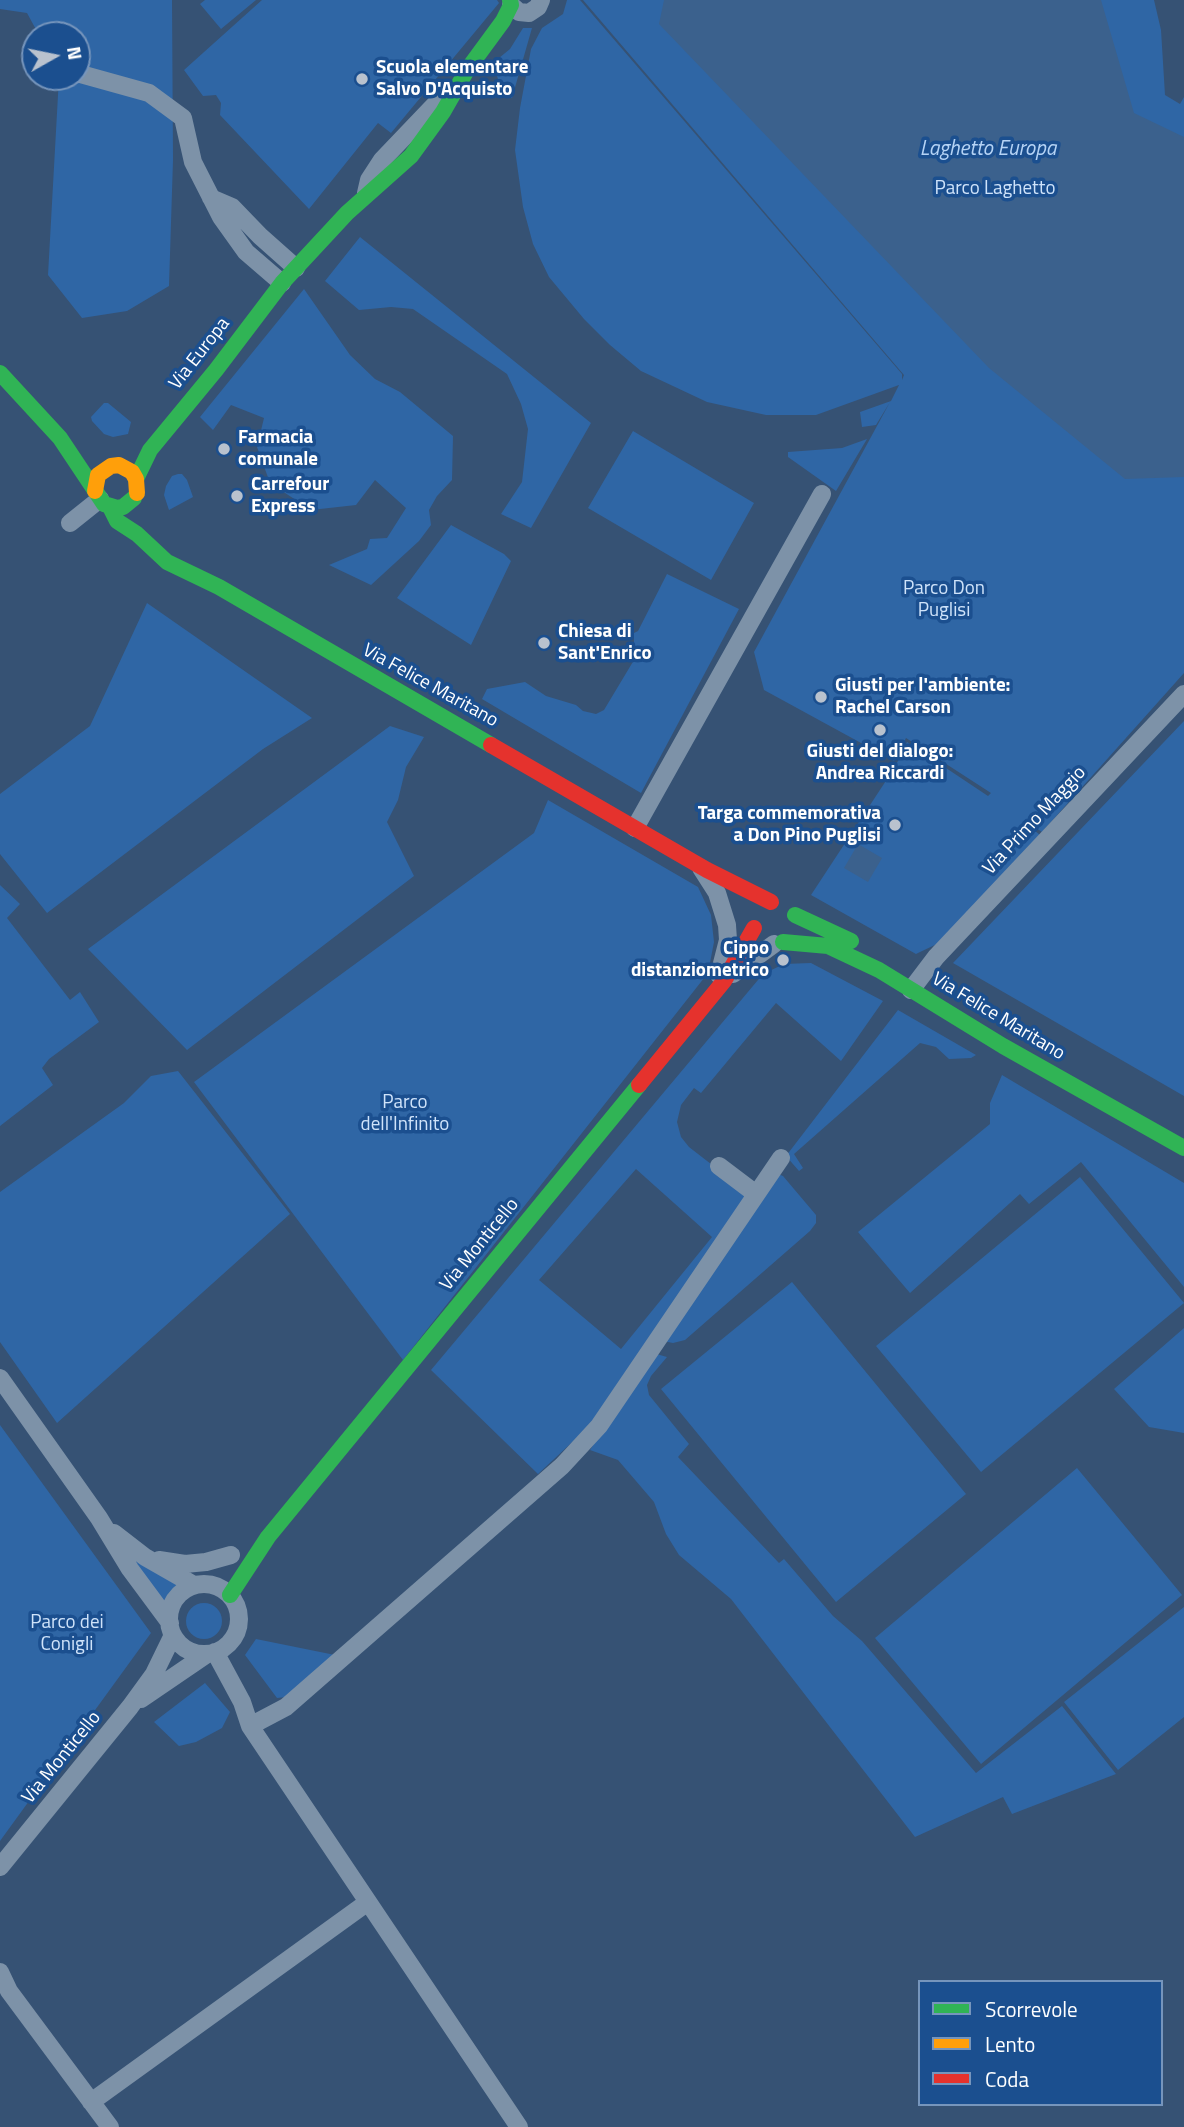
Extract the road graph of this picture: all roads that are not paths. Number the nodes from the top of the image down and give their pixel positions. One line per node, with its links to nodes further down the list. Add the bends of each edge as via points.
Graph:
1 (541, 0): 2 (street, Via Europa, via 529,13)
2 (511, 10): 3 (street, Via Europa)
3 (467, 70): 5 (street, Via Europa, via 382,160)
4 (91, 77): 6 (street, via 149,93 183,118 193,162)
5 (365, 197): 7 (street, Via Europa)
6 (211, 198): 7 (street, via 232,207); 8 (street, via 246,253)
7 (296, 268): 8 (street, Via Europa)
8 (282, 283): 11 (street, Via Europa)
9 (0, 373): 10 (street)
10 (63, 442): 12 (street); 16 (street, Via Felice Maritano)
11 (150, 450): 12 (street, Via Europa); 13 (street, Via Europa)
12 (111, 467): 13 (street, via 132,472); 16 (street, via 98,475)
13 (136, 479): 15 (street)
14 (822, 494): 20 (street)
15 (134, 498): 16 (street, via 123,507); 18 (street, via 131,515)
16 (102, 499): 17 (street); 18 (street, Via Felice Maritano, via 117,521)
17 (70, 523)
18 (137, 534): 20 (street, Via Felice Maritano, via 167,562 219,587)
19 (1184, 694): 27 (street, Via Primo Maggio)
20 (635, 828): 21 (street, Via Felice Maritano)
21 (701, 867): 22 (street, Via Felice Maritano); 24 (street, Via Felice Maritano, via 737,898); 28 (street, via 723,909 728,940 719,976)
22 (771, 902): 23 (street, via 785,904); 24 (street, via 763,905)
23 (795, 915): 25 (street, via 792,936); 27 (street, Via Felice Maritano, via 832,932)
24 (754, 923): 25 (street, via 758,936); 26 (street, Via Monticello)
25 (778, 943): 26 (street, Via Monticello); 27 (street, Via Felice Maritano, via 828,946)
26 (724, 981): 28 (street, Via Monticello)
27 (915, 984): 29 (street, Via Felice Maritano); 30 (street, Via Felice Maritano, via 1039,1067)
28 (689, 1023): 36 (street, Via Monticello)
29 (1184, 1132)
30 (1184, 1148)
31 (781, 1158): 33 (street)
32 (719, 1166): 33 (street)
33 (756, 1194): 44 (street, via 598,1426 562,1466 286,1707)
34 (0, 1378): 35 (street)
35 (99, 1518): 38 (street); 41 (street)
36 (268, 1537): 37 (street, Via Monticello); 40 (street, Via Monticello)
37 (231, 1555): 38 (street, via 185,1564); 39 (street, Via Monticello)
38 (145, 1557): 39 (street)
39 (197, 1585): 40 (street, via 211,1584); 41 (street, via 185,1589 173,1604)
40 (230, 1595): 42 (street, via 239,1618 235,1635 228,1646)
41 (171, 1629): 42 (street, via 187,1650); 43 (street, Via Monticello, via 154,1674)
42 (211, 1653): 43 (street, Via Monticello); 44 (street, via 242,1702)
43 (130, 1707): 45 (street, Via Monticello)
44 (250, 1726): 46 (street)
45 (0, 1867)
46 (368, 1902): 49 (street); 51 (street)
47 (0, 1972): 48 (street)
48 (5, 1991): 49 (street)
49 (91, 2102): 50 (street)
50 (110, 2127)
51 (519, 2127)

